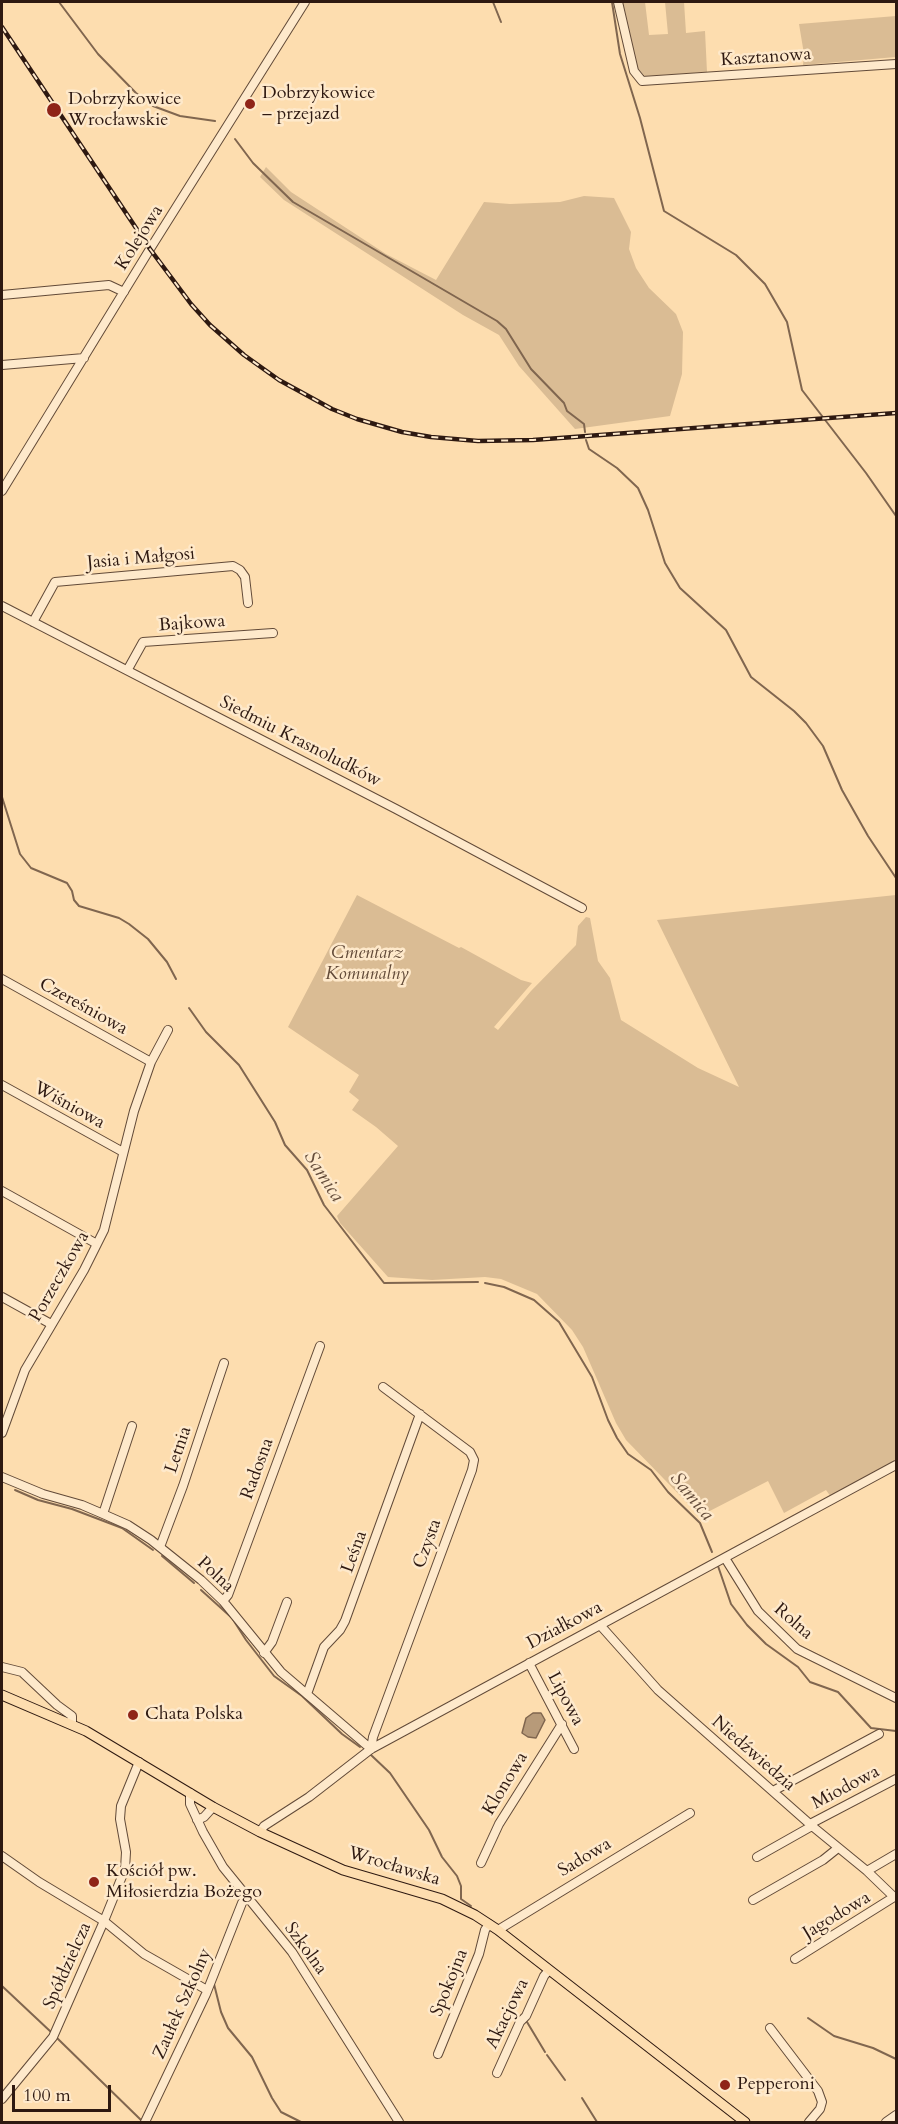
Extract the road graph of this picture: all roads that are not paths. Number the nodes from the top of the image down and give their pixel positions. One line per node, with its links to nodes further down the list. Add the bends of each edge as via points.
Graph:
1 (305, 2): 4 (street, Kolejowa)
2 (618, 2): 3 (street, Kasztanowa, via 634,71 638,78 648,82)
3 (897, 64)
4 (124, 292): 5 (street, via 109,285); 6 (street, Kolejowa)
5 (2, 295)
6 (84, 358): 7 (street); 8 (street, Kolejowa)
7 (2, 365)
8 (2, 490)
9 (248, 603): 11 (street, Jasia i Małgosi, via 245,577 233,566 55,582)
10 (2, 606): 11 (street, Siedmiu Krasnoludków)
11 (33, 622): 13 (street, Siedmiu Krasnoludków)
12 (273, 633): 13 (street, Bajkowa, via 143,642)
13 (128, 669): 14 (street, Siedmiu Krasnoludków)
14 (582, 908)
15 (2, 979): 17 (street, Czereśniowa)
16 (168, 1030): 17 (street, Porzeczkowa)
17 (151, 1062): 19 (street, Porzeczkowa)
18 (2, 1085): 19 (street, Wiśniowa)
19 (123, 1152): 21 (street, Porzeczkowa)
20 (2, 1191): 21 (street)
21 (97, 1244): 23 (street, Porzeczkowa)
22 (2, 1297): 23 (street)
23 (51, 1324): 29 (street, Porzeczkowa, via 25,1370)
24 (320, 1346): 35 (street, Radosna)
25 (224, 1363): 33 (street, Letnia)
26 (382, 1387): 27 (street, Czysta)
27 (420, 1414): 41 (street, Leśna, via 345,1621 324,1647); 47 (street, Czysta, via 470,1452 474,1460)
28 (132, 1426): 32 (street)
29 (2, 1433)
30 (897, 1465): 34 (street, Działkowa)
31 (2, 1477): 32 (street, Polna)
32 (103, 1514): 33 (street, Polna)
33 (160, 1547): 35 (street, Polna)
34 (725, 1558): 37 (street, Działkowa); 43 (street, Rolna, via 758,1611 797,1649)
35 (223, 1602): 38 (street, Polna)
36 (287, 1602): 38 (street)
37 (600, 1625): 39 (street, Działkowa); 51 (street, Niedźwiedzia, via 658,1690)
38 (264, 1653): 41 (street, Polna)
39 (529, 1663): 44 (street, Lipowa); 47 (street, Działkowa)
40 (2, 1667): 45 (street, via 22,1672 72,1716)
41 (307, 1694): 47 (street, Polna)
42 (2, 1695): 45 (main road, Wrocławska)
43 (897, 1698)
44 (562, 1724): 48 (street, Lipowa); 62 (street, Klonowa, via 499,1824)
45 (72, 1725): 49 (main road, Wrocławska)
46 (879, 1734): 51 (street)
47 (371, 1749): 57 (street, Działkowa)
48 (574, 1749)
49 (140, 1762): 52 (main road, Wrocławska); 67 (street, Spółdzielcza, via 120,1812 125,1869)
50 (897, 1779): 56 (street, Miodowa)
51 (773, 1791): 56 (street, Niedźwiedzia)
52 (190, 1793): 53 (main road, Wrocławska); 55 (street, Szkolna)
53 (213, 1807): 55 (street); 57 (main road, Wrocławska)
54 (690, 1813): 69 (street, Sadowa)
55 (197, 1820): 64 (street, Szkolna, via 223,1867)
56 (811, 1825): 58 (street, Niedźwiedzia); 61 (street, Miodowa)
57 (260, 1832): 68 (main road, Wrocławska, via 343,1870 450,1903)
58 (838, 1848): 63 (street, Niedźwiedzia); 66 (street)
59 (897, 1854): 63 (street)
60 (2, 1856): 67 (street)
61 (757, 1857)
62 (481, 1863)
63 (867, 1871): 65 (street, Niedźwiedzia)
64 (246, 1897): 72 (street, Zaułek Szkolny); 79 (street, Szkolna, via 292,1952)
65 (894, 1897): 70 (street, Jagodowa)
66 (753, 1900)
67 (104, 1921): 72 (street, via 144,1954); 76 (street, Spółdzielcza, via 53,2037)
68 (489, 1924): 69 (main road, Wrocławska); 74 (street, Spokojna)
69 (498, 1930): 71 (main road, Wrocławska)
70 (795, 1959)
71 (549, 1970): 75 (street, Akacjowa); 80 (main road, Wrocławska)
72 (207, 1990): 78 (street, Zaułek Szkolny)
73 (770, 2028): 81 (street, via 818,2091 820,2109)
74 (438, 2054)
75 (497, 2073)
76 (2, 2099)
77 (897, 2115): 82 (street)
78 (145, 2122)
79 (399, 2122)
80 (745, 2122)
81 (808, 2122)
82 (886, 2122)

